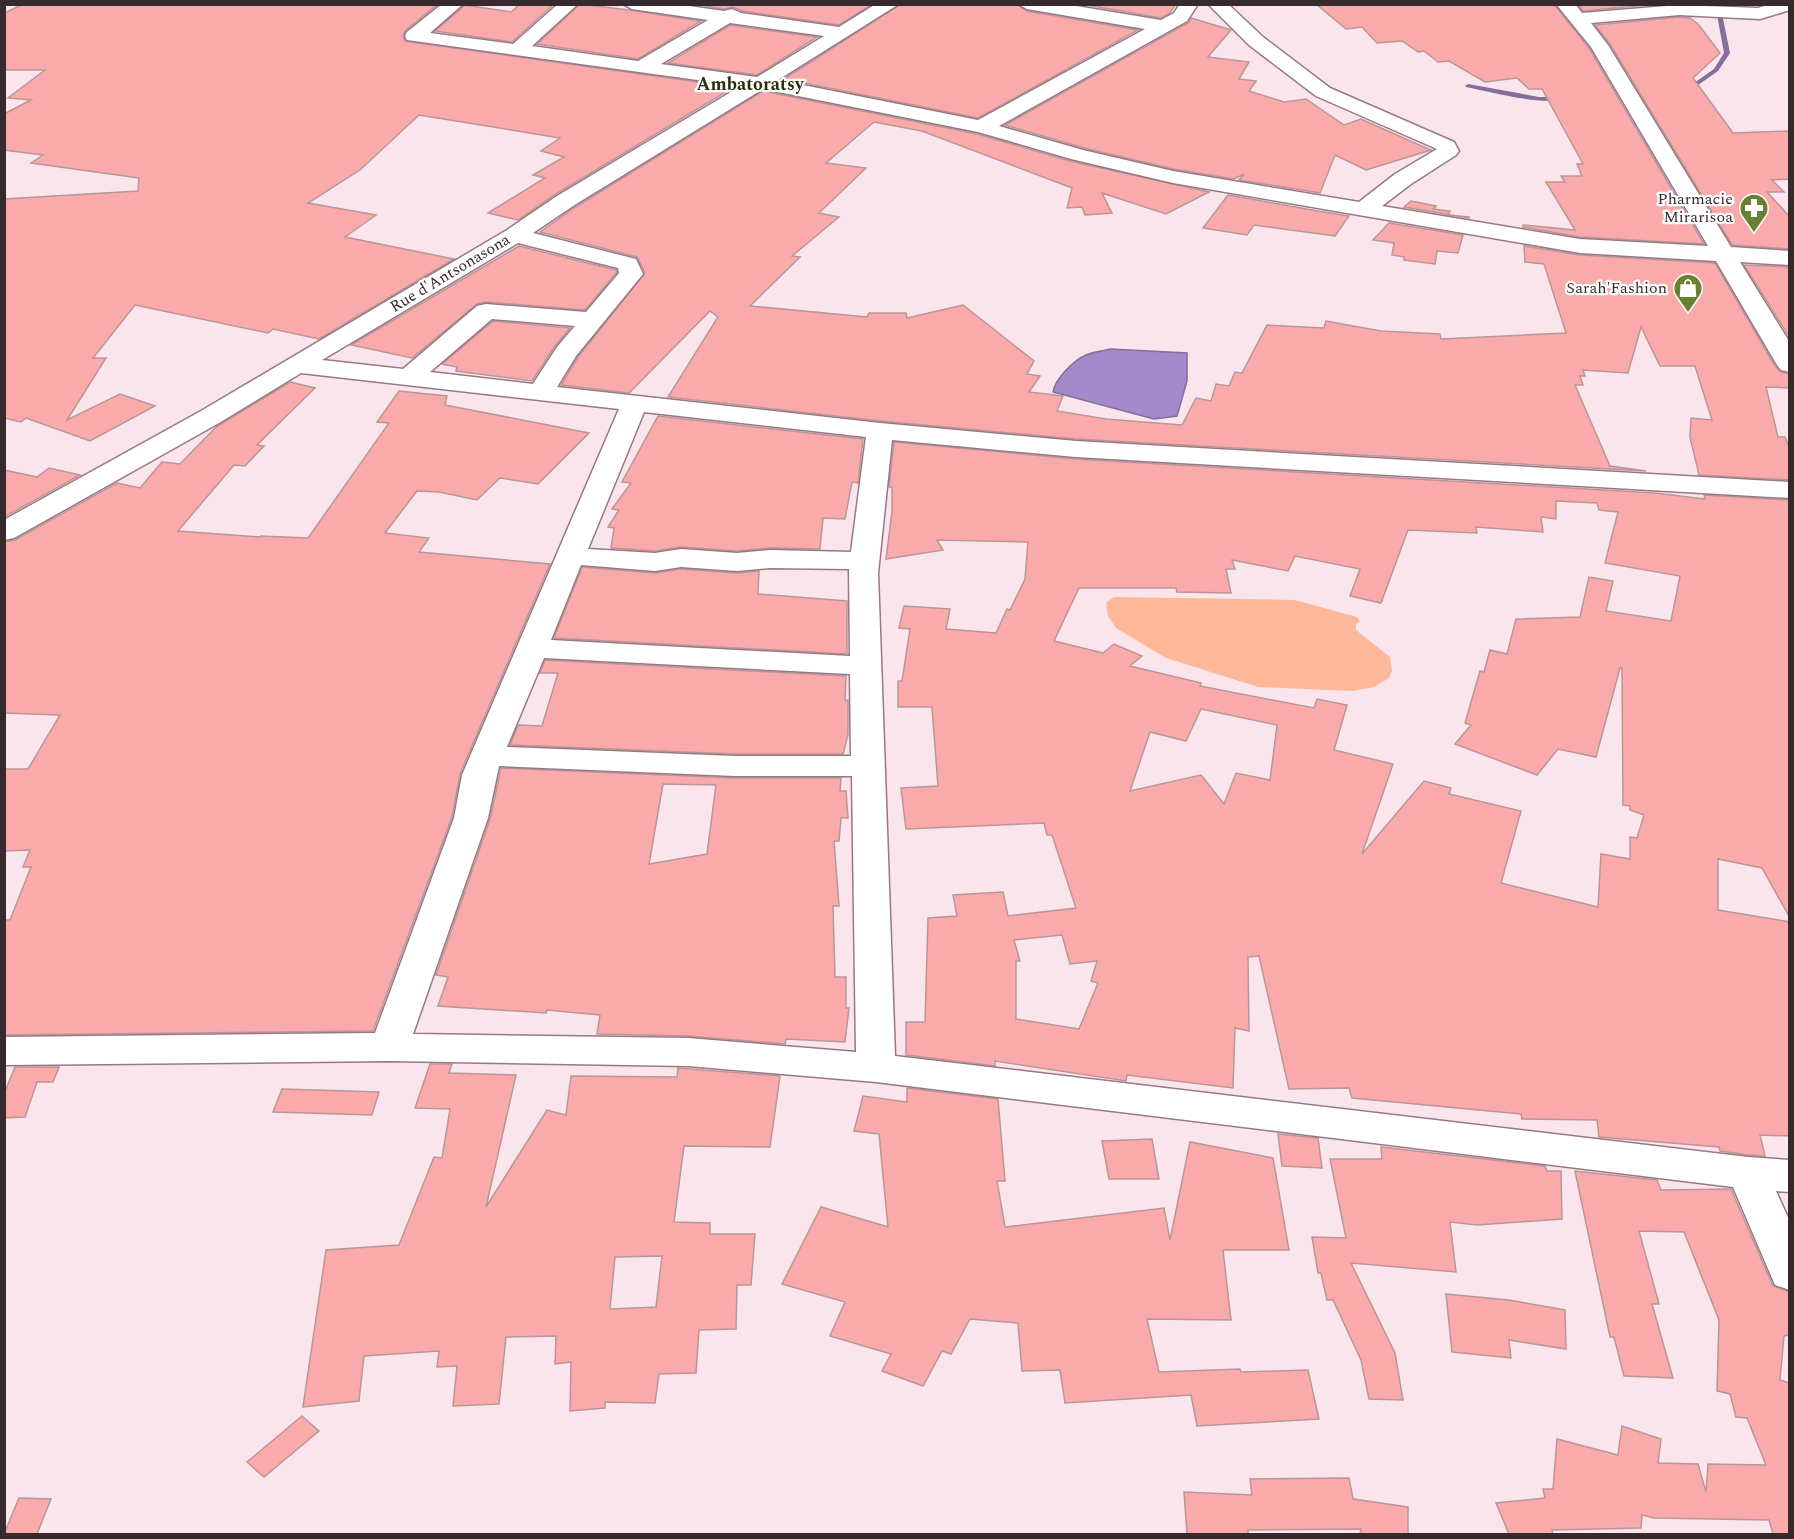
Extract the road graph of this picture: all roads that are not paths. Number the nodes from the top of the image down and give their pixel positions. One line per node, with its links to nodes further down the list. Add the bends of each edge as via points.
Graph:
1 (454, 4): 14 (street, via 414,36)
2 (569, 4): 14 (street)
3 (749, 4): 11 (street)
4 (890, 4): 13 (street, Rue d'Antsonasona)
5 (1027, 4): 12 (street)
6 (1189, 4): 12 (street, via 1181,17)
7 (1217, 4): 18 (street, via 1256,41 1323,92 1447,146 1449,152 1403,179)
8 (1789, 4): 10 (street, via 1760,14 1679,10)
9 (646, 5): 11 (street)
10 (1572, 12): 20 (street, via 1599,45)
11 (727, 17): 13 (street); 15 (street)
12 (1163, 26): 17 (street)
13 (843, 33): 16 (street, Rue d'Antsonasona)
14 (518, 49): 15 (street)
15 (643, 66): 16 (street)
16 (761, 82): 17 (street); 19 (street, Rue d'Antsonasona)
17 (981, 127): 18 (street, via 1173,177)
18 (1362, 210): 20 (street, via 1580,246 1636,252)
19 (515, 235): 22 (street, via 628,264 631,274); 23 (street, Rue d'Antsonasona)
20 (1720, 252): 21 (street); 24 (street)
21 (1790, 258)
22 (591, 320): 25 (street, via 486,311); 26 (street)
23 (296, 365): 25 (street); 30 (street, Rue d'Antsonasona)
24 (1790, 365)
25 (408, 378): 26 (street)
26 (540, 393): 27 (street)
27 (635, 404): 28 (street); 31 (street)
28 (880, 431): 29 (street, via 1076,449); 32 (street)
29 (1790, 490)
30 (4, 532)
31 (571, 556): 32 (street, via 655,562 681,558 737,562); 33 (street)
32 (864, 561): 34 (street)
33 (532, 648): 34 (street); 35 (street)
34 (865, 666): 36 (street)
35 (487, 756): 36 (street, via 735,766); 37 (street, via 471,818)
36 (868, 766): 39 (street)
37 (389, 1047): 38 (street); 39 (street, via 688,1052)
38 (4, 1051)
39 (876, 1068): 40 (street)
40 (1748, 1173): 41 (street); 42 (street)
41 (1790, 1176)
42 (1790, 1274)

